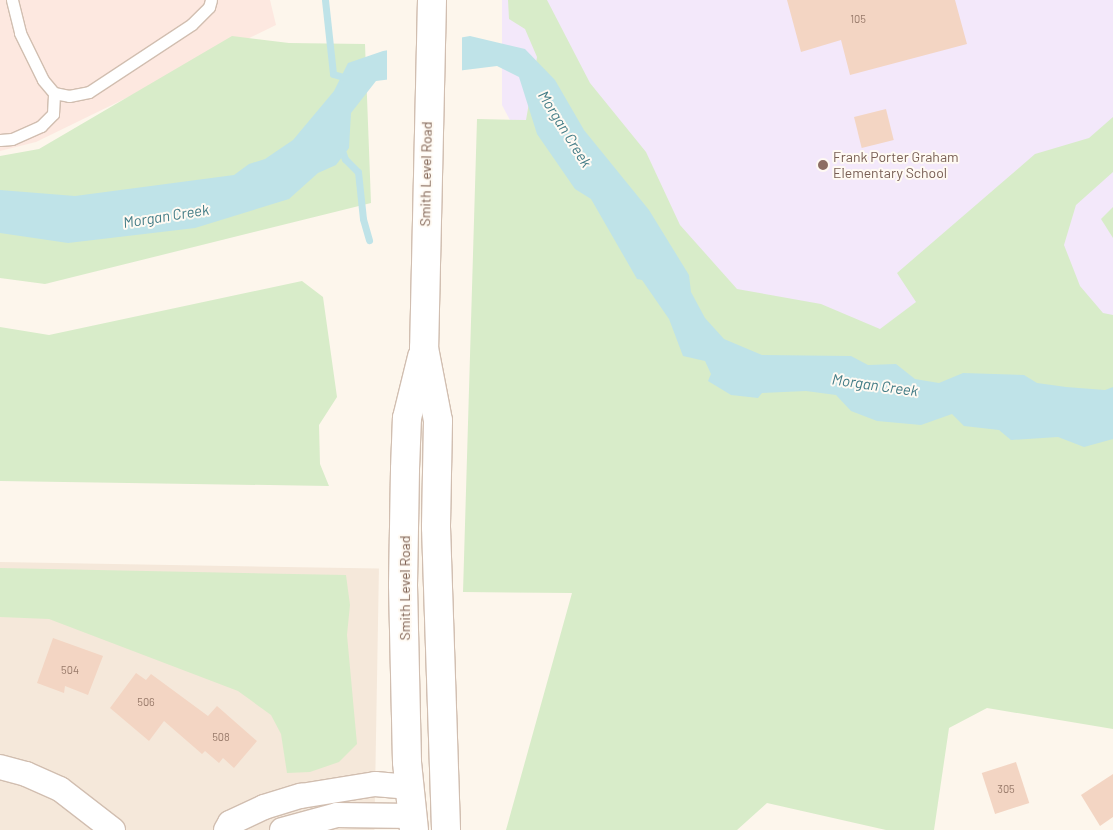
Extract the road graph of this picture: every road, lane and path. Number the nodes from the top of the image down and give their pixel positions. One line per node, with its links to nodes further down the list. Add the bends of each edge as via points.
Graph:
1 (5, 0): 5 (lane)
2 (12, 0): 6 (lane, via 20,33 43,80)
3 (211, 0): 6 (lane, via 209,8 192,24 89,92 69,96)
4 (432, 0): 8 (main road, Smith Level Road, via 426,142)
5 (0, 2)
6 (54, 92): 7 (lane, via 52,114 41,126 12,139)
7 (0, 140)
8 (424, 348): 10 (main road, Smith Level Road, via 407,418 403,585); 15 (main road, Smith Level Road, via 438,421 436,527)
9 (0, 768): 12 (street, via 26,774 60,789)
10 (410, 788): 11 (main road, Smith Level Road); 13 (street, via 375,784 301,796 264,807 230,823)
11 (419, 825): 14 (street, via 337,815)
12 (113, 830)
13 (226, 830)
14 (282, 830)
15 (446, 830)

